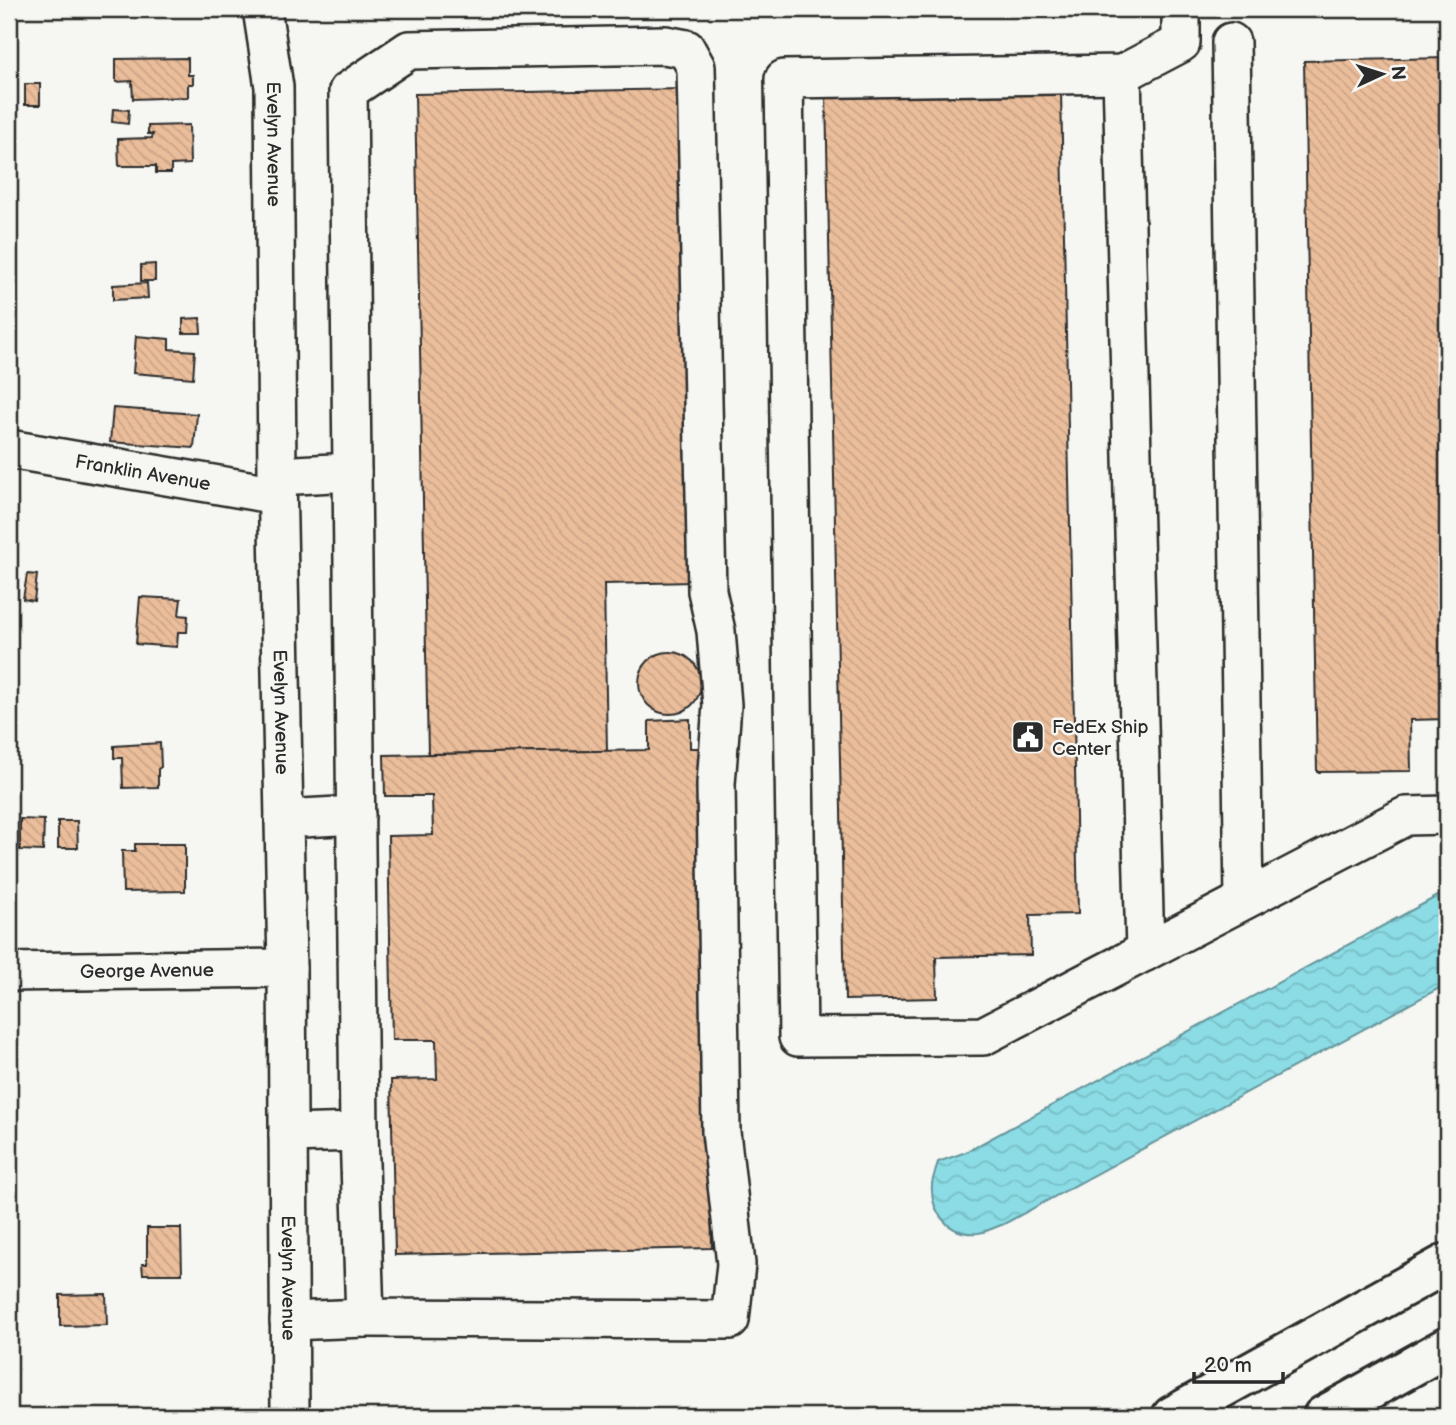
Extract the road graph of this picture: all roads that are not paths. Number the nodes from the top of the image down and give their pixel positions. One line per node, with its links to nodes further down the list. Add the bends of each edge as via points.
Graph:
1 (262, 9): 7 (street, Evelyn Avenue, via 274,87)
2 (1181, 9): 4 (street, via 1181,43)
3 (1231, 42): 11 (street)
4 (1122, 74): 12 (street); 12 (street, via 784,79 798,1037 983,1035)
5 (9, 449): 7 (street, Franklin Avenue)
6 (352, 472): 7 (street, Franklin Avenue); 8 (street); 18 (street, via 348,91 409,50 665,45 686,49 696,67 707,591 716,631 722,705 716,784 721,1132 736,1264 730,1320)
7 (277, 485): 10 (street, Evelyn Avenue)
8 (356, 815): 10 (street); 15 (street)
9 (1447, 815): 11 (street, via 1406,816)
10 (284, 819): 13 (street, Evelyn Avenue)
11 (1244, 900): 12 (street)
12 (1145, 952)
13 (287, 968): 14 (street, George Avenue); 16 (street, Evelyn Avenue)
14 (9, 972)
15 (359, 1132): 16 (street); 18 (street)
16 (288, 1134): 19 (street, Evelyn Avenue)
17 (1447, 1262): 22 (highway)
18 (365, 1318): 19 (street)
19 (289, 1321): 21 (street, Evelyn Avenue)
20 (1447, 1347): 23 (highway)
21 (290, 1416)
22 (1172, 1416)
23 (1323, 1416)

